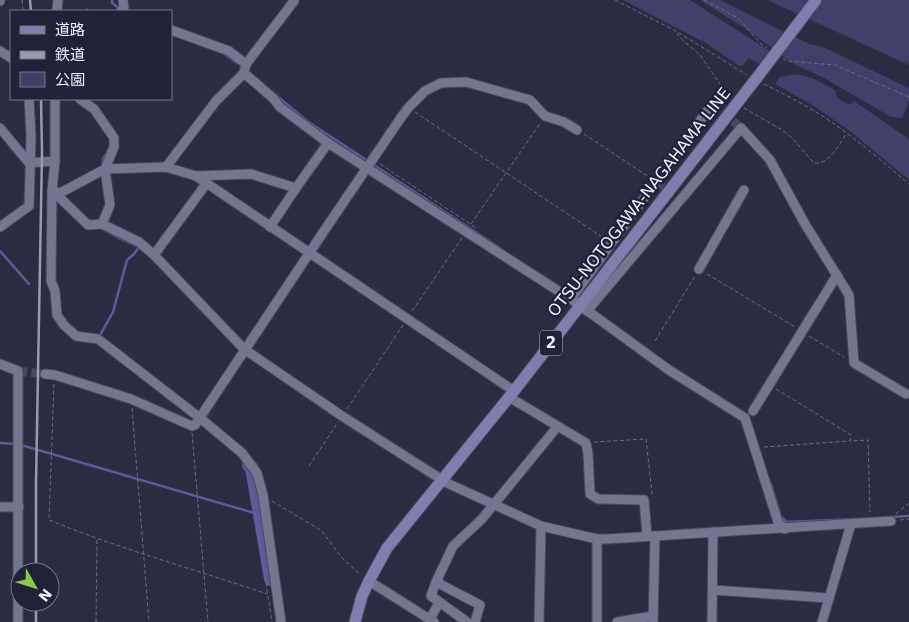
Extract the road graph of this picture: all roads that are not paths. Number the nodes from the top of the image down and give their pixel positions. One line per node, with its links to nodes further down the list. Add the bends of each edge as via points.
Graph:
1 (816, 0): 29 (main road, OTSU-NOTOGAWA-NAGAHAMA LINE / 2, bridge, via 761,76)
2 (294, 1): 4 (street)
3 (172, 30): 4 (street, via 229,51)
4 (245, 68): 11 (street, via 280,107); 15 (street)
5 (29, 100): 13 (street)
6 (55, 100): 12 (street)
7 (81, 100): 16 (street, via 90,106 114,138 114,148)
8 (713, 103): 29 (street, via 574,295)
9 (2, 130): 13 (street)
10 (577, 130): 14 (street, via 545,116 530,100 466,82 441,83 425,91 408,108)
11 (328, 143): 14 (street); 19 (street)
12 (55, 161): 13 (street); 21 (street)
13 (29, 163): 23 (street, via 29,206)
14 (370, 163): 25 (street); 29 (street, via 469,227)
15 (166, 167): 16 (street); 17 (street)
16 (103, 169): 21 (street, via 60,193); 22 (street, via 110,205)
17 (196, 176): 18 (street); 19 (street, via 251,174)
18 (206, 184): 24 (street); 26 (street)
19 (296, 188): 24 (street)
20 (744, 190): 27 (street)
21 (52, 191): 22 (street, via 88,225); 36 (street, via 51,281 57,316 76,336 98,339)
22 (100, 224): 26 (street, via 140,242)
23 (0, 227)
24 (270, 227): 25 (street)
25 (309, 254): 30 (street); 33 (street)
26 (154, 255): 30 (street)
27 (699, 269)
28 (837, 275): 29 (street, via 770,160 741,128); 34 (street, via 849,295 854,362); 35 (street)
29 (580, 306): 33 (main road, OTSU-NOTOGAWA-NAGAHAMA LINE / 2); 45 (street, via 669,370 745,418 778,522)
30 (244, 349): 36 (street); 38 (street)
31 (0, 364): 40 (street, via 18,370)
32 (45, 374): 36 (street, via 131,399)
33 (511, 394): 37 (street); 38 (main road, OTSU-NOTOGAWA-NAGAHAMA LINE / 2)
34 (906, 394)
35 (754, 411)
36 (196, 423): 57 (street, via 242,453 257,473 264,495)
37 (557, 427): 39 (street); 47 (street, via 586,442 590,494 598,499 644,500)
38 (442, 480): 39 (street); 49 (main road, OTSU-NOTOGAWA-NAGAHAMA LINE / 2, via 387,548)
39 (494, 505): 44 (street); 50 (street, via 453,546)
40 (19, 507): 41 (street); 56 (street)
41 (0, 508)
42 (893, 517): 43 (street)
43 (851, 524): 45 (street); 52 (street)
44 (541, 526): 48 (street); 61 (street)
45 (785, 529): 46 (street)
46 (713, 532): 47 (street); 51 (street)
47 (651, 536): 48 (street); 54 (street)
48 (597, 539): 62 (street)
49 (368, 581): 55 (street); 58 (main road, OTSU-NOTOGAWA-NAGAHAMA LINE / 2)
50 (436, 582): 53 (street, via 430,596); 60 (street, via 480,605)
51 (714, 590): 52 (street); 64 (street)
52 (829, 598): 65 (street)
53 (439, 603): 55 (street); 59 (street)
54 (653, 619): 63 (street)
55 (432, 621)
56 (18, 622)
57 (281, 622)
58 (355, 622)
59 (467, 622)
60 (475, 622)
61 (540, 622)
62 (597, 622)
63 (618, 622)
64 (712, 622)
65 (822, 622)

